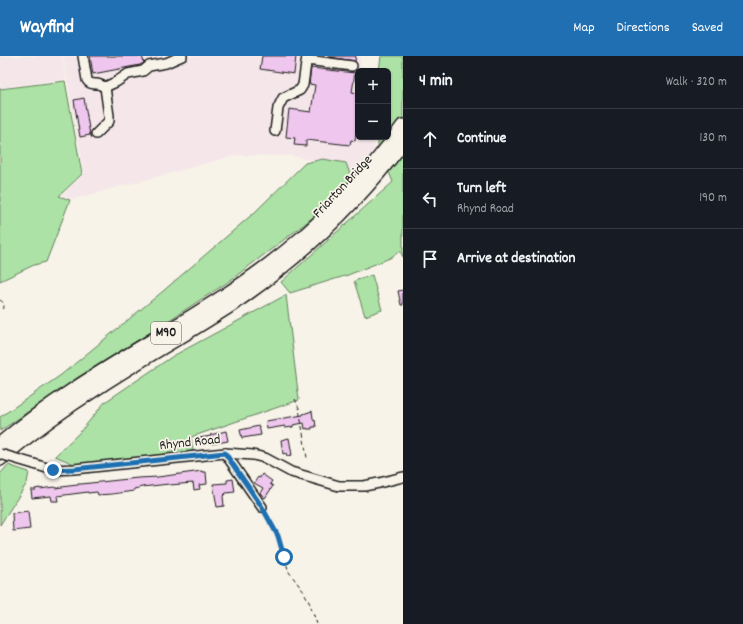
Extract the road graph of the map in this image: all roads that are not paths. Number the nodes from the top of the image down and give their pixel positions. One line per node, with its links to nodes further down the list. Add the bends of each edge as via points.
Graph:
1 (83, 56): 5 (street, via 89,83)
2 (182, 56): 5 (street, via 128,74)
3 (307, 58): 4 (street); 7 (street, via 303,85 300,90 283,98 278,108)
4 (352, 66)
5 (105, 87): 8 (street, via 109,121)
6 (403, 126): 10 (highway, Friarton Bridge / M90, via 365,176)
7 (275, 131)
8 (96, 134)
9 (403, 142): 10 (highway, Friarton Bridge / M90, via 356,200)
10 (317, 231): 11 (highway, M90, via 266,280); 12 (highway, M90, via 304,237 232,291 39,413)
11 (74, 403): 15 (highway, M90); 16 (highway, M90)
12 (0, 444)
13 (225, 453): 14 (street, Rhynd Road, bridge, via 53,470); 17 (street, Rhynd Road, via 265,458 291,472 339,486 379,484); 18 (street)
14 (0, 454)
15 (0, 459)
16 (0, 469)
17 (403, 477)
18 (262, 507)

